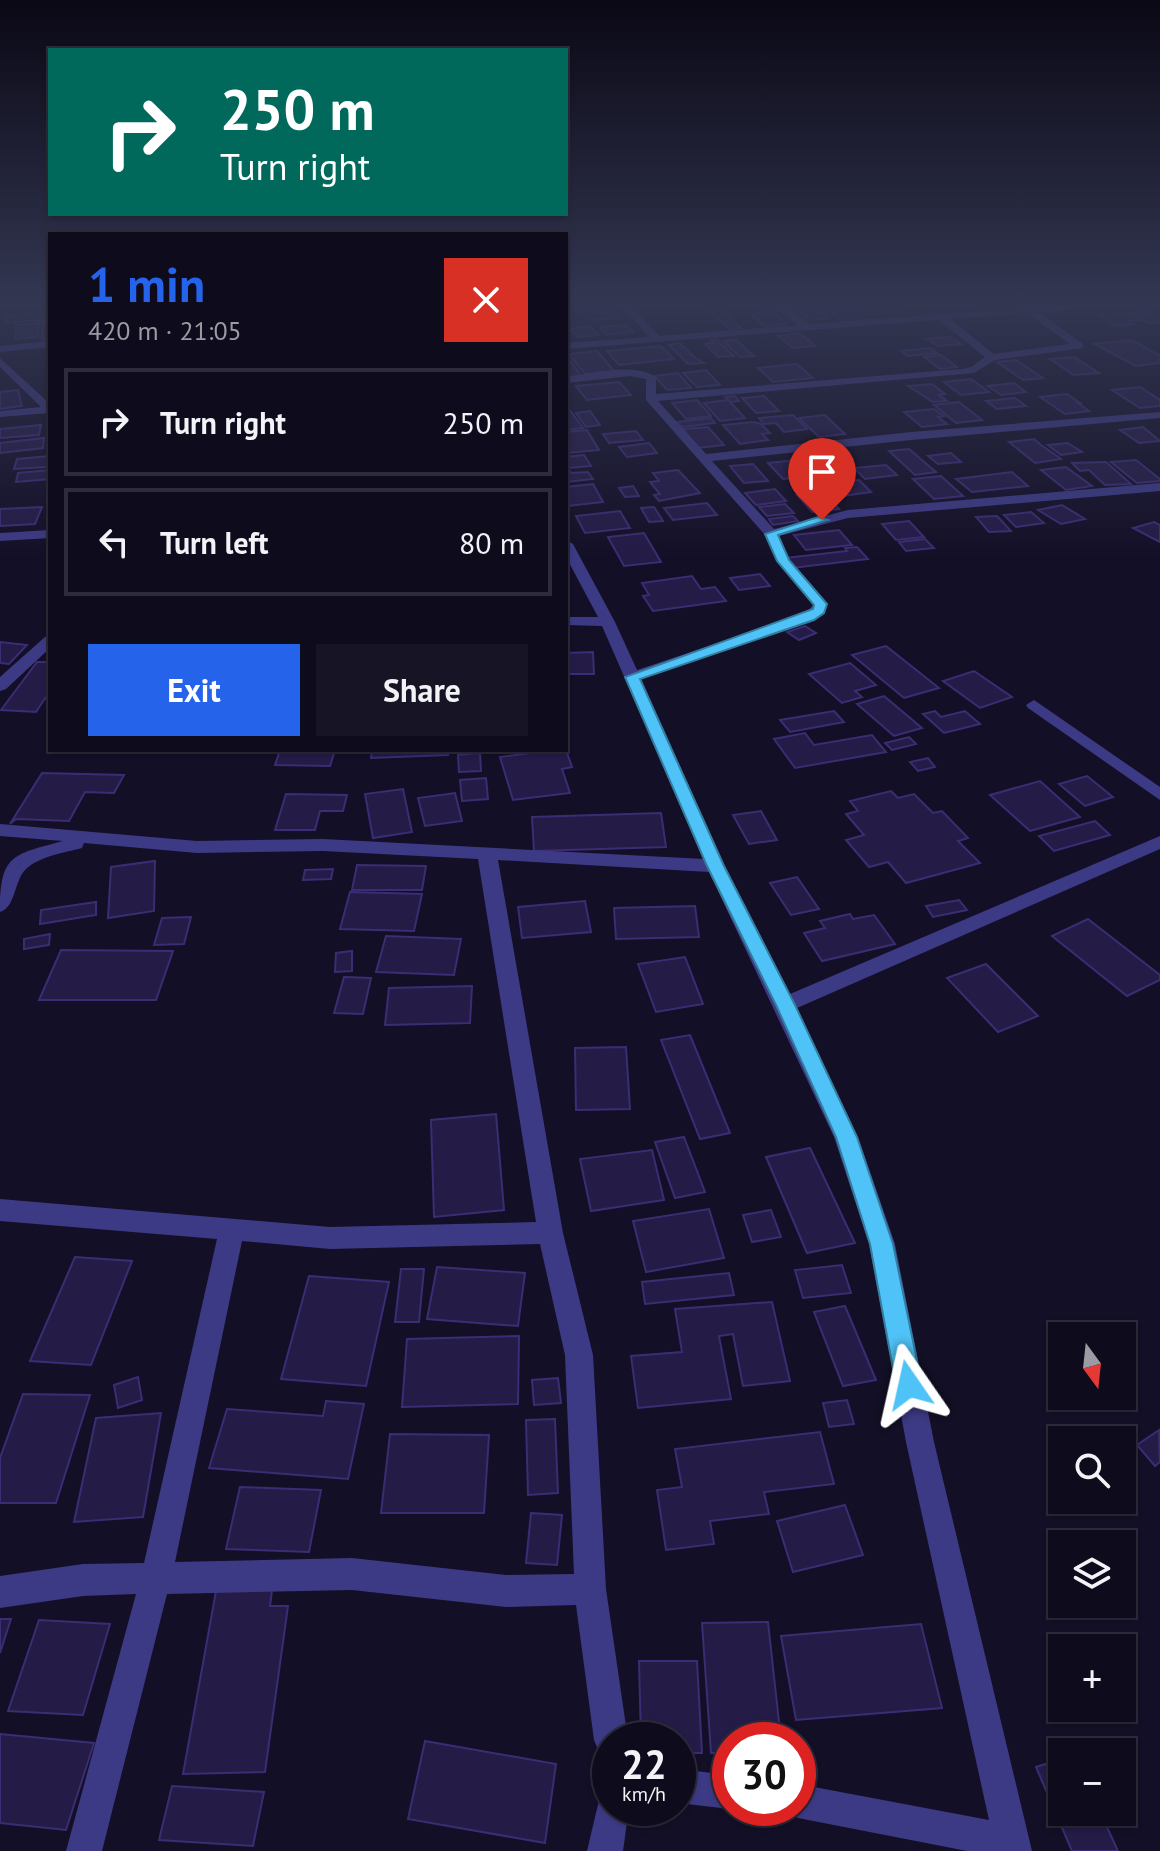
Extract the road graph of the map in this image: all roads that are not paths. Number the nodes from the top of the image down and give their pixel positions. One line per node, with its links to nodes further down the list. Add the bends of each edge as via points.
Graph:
1 (26, 386): 5 (street)
2 (651, 386): 4 (street)
3 (789, 386): 4 (street)
4 (650, 398): 9 (street)
5 (48, 408)
6 (48, 410): 7 (street)
7 (0, 414)
8 (1160, 415): 9 (street)
9 (704, 458): 12 (street)
10 (1160, 487): 12 (street, via 848,514)
11 (48, 534): 13 (street)
12 (771, 534): 18 (street, via 784,561 821,604 819,611)
13 (0, 537)
14 (568, 548): 16 (street)
15 (568, 621): 16 (street)
16 (608, 622): 18 (street)
17 (48, 642): 19 (street)
18 (632, 677): 28 (street)
19 (0, 686)
20 (1034, 705): 21 (street)
21 (1160, 795)
22 (0, 830): 23 (street)
23 (26, 834): 24 (street); 27 (street)
24 (91, 840): 26 (street); 27 (street)
25 (1160, 842): 30 (street)
26 (487, 854): 28 (street); 33 (street)
27 (28, 857): 29 (street, via 13,866)
28 (716, 866): 30 (street)
29 (0, 905)
30 (785, 1005): 40 (street, via 846,1137 882,1244 920,1442)
31 (0, 1210): 32 (street)
32 (232, 1230): 33 (street, via 330,1238); 34 (street)
33 (550, 1233): 35 (street, via 579,1355)
34 (156, 1577): 35 (street, via 352,1574 506,1591); 36 (street, via 83,1580); 41 (street)
35 (590, 1589): 37 (street)
36 (0, 1592)
37 (608, 1722)
38 (816, 1805): 40 (street)
39 (609, 1826): 42 (street)
40 (1013, 1847)
41 (84, 1851)
42 (605, 1851)

